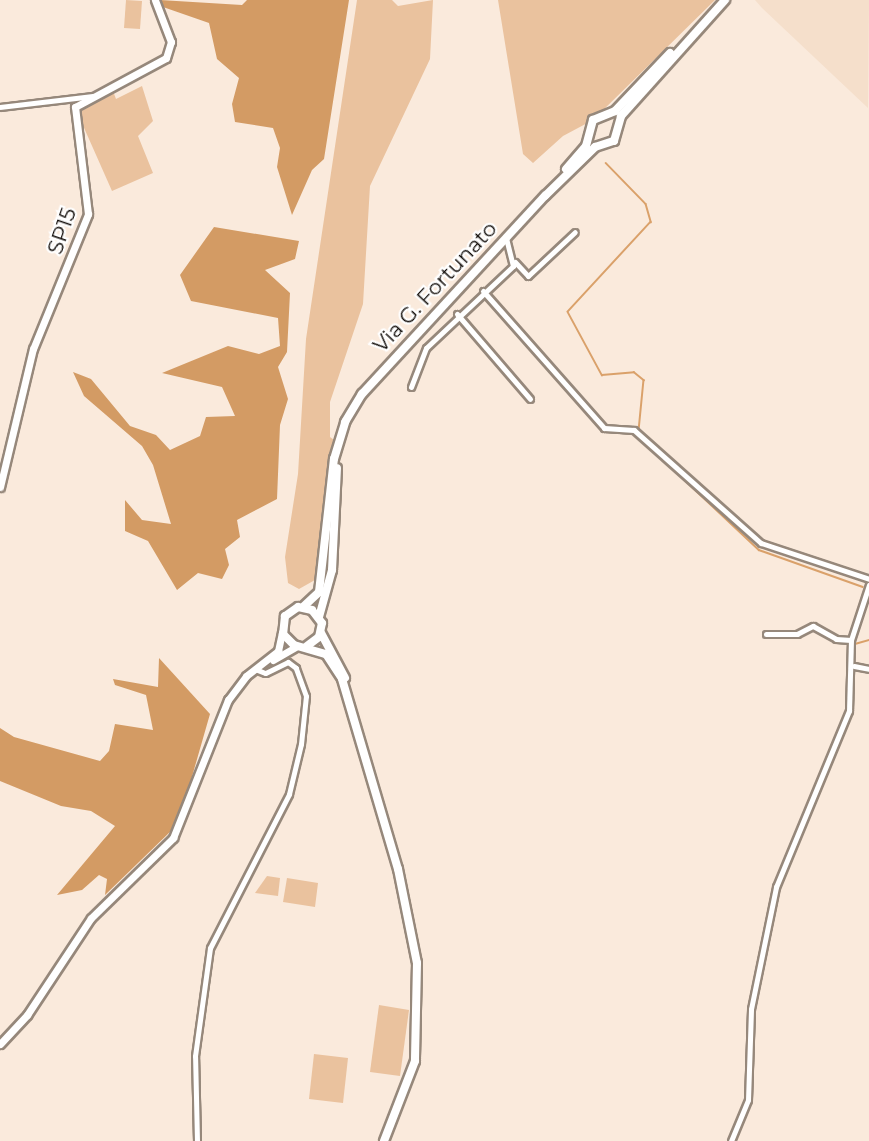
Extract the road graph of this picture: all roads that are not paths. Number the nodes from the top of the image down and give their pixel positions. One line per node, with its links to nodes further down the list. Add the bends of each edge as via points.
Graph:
1 (155, 0): 4 (street, SP15, via 171,51 150,71)
2 (725, 0): 3 (main road)
3 (686, 41): 6 (main road, via 615,111); 7 (main road)
4 (92, 96): 5 (street); 19 (street, SP15, via 75,107 73,117 89,205 86,225 33,349)
5 (0, 106)
6 (602, 117): 7 (main road); 8 (main road, via 590,124)
7 (617, 128): 9 (main road, via 614,141)
8 (588, 134): 9 (main road); 10 (main road, via 586,146)
9 (601, 146): 10 (main road)
10 (545, 196): 12 (main road, Via G. Fortunato)
11 (575, 232): 13 (street, via 528,276)
12 (506, 237): 13 (street); 18 (main road, Via G. Fortunato)
13 (514, 262): 14 (street)
14 (483, 291): 15 (street); 20 (street, via 604,428 636,432 761,543)
15 (457, 314): 16 (street, via 426,348); 17 (street)
16 (411, 387)
17 (530, 399)
18 (355, 406): 22 (main road, Via G. Fortunato, via 334,459 319,592); 23 (main road, Via G. Fortunato, via 338,459 332,570)
19 (0, 487)
20 (869, 579)
21 (869, 585): 27 (street)
22 (303, 607): 23 (main road); 24 (main road, via 287,613)
23 (320, 617): 25 (main road)
24 (282, 630): 28 (main road); 31 (street, via 280,647)
25 (321, 633): 29 (main road); 33 (main road, via 342,665)
26 (766, 634): 27 (street, via 797,634 813,626 836,639)
27 (851, 640): 30 (street)
28 (297, 646): 29 (main road); 31 (street)
29 (307, 646): 33 (main road, via 331,660)
30 (854, 666): 32 (street); 37 (street, via 840,737 796,827 776,887 751,1009 748,1100)
31 (259, 667): 34 (street, via 228,700 173,837 91,918 27,1015); 35 (street, via 266,673 288,662 296,668 306,696 301,744 289,794 210,948 195,1056)
32 (869, 669)
33 (347, 694): 36 (main road, via 398,869 417,963 415,1061)
34 (0, 1044)
35 (197, 1141)
36 (384, 1141)
37 (731, 1141)

